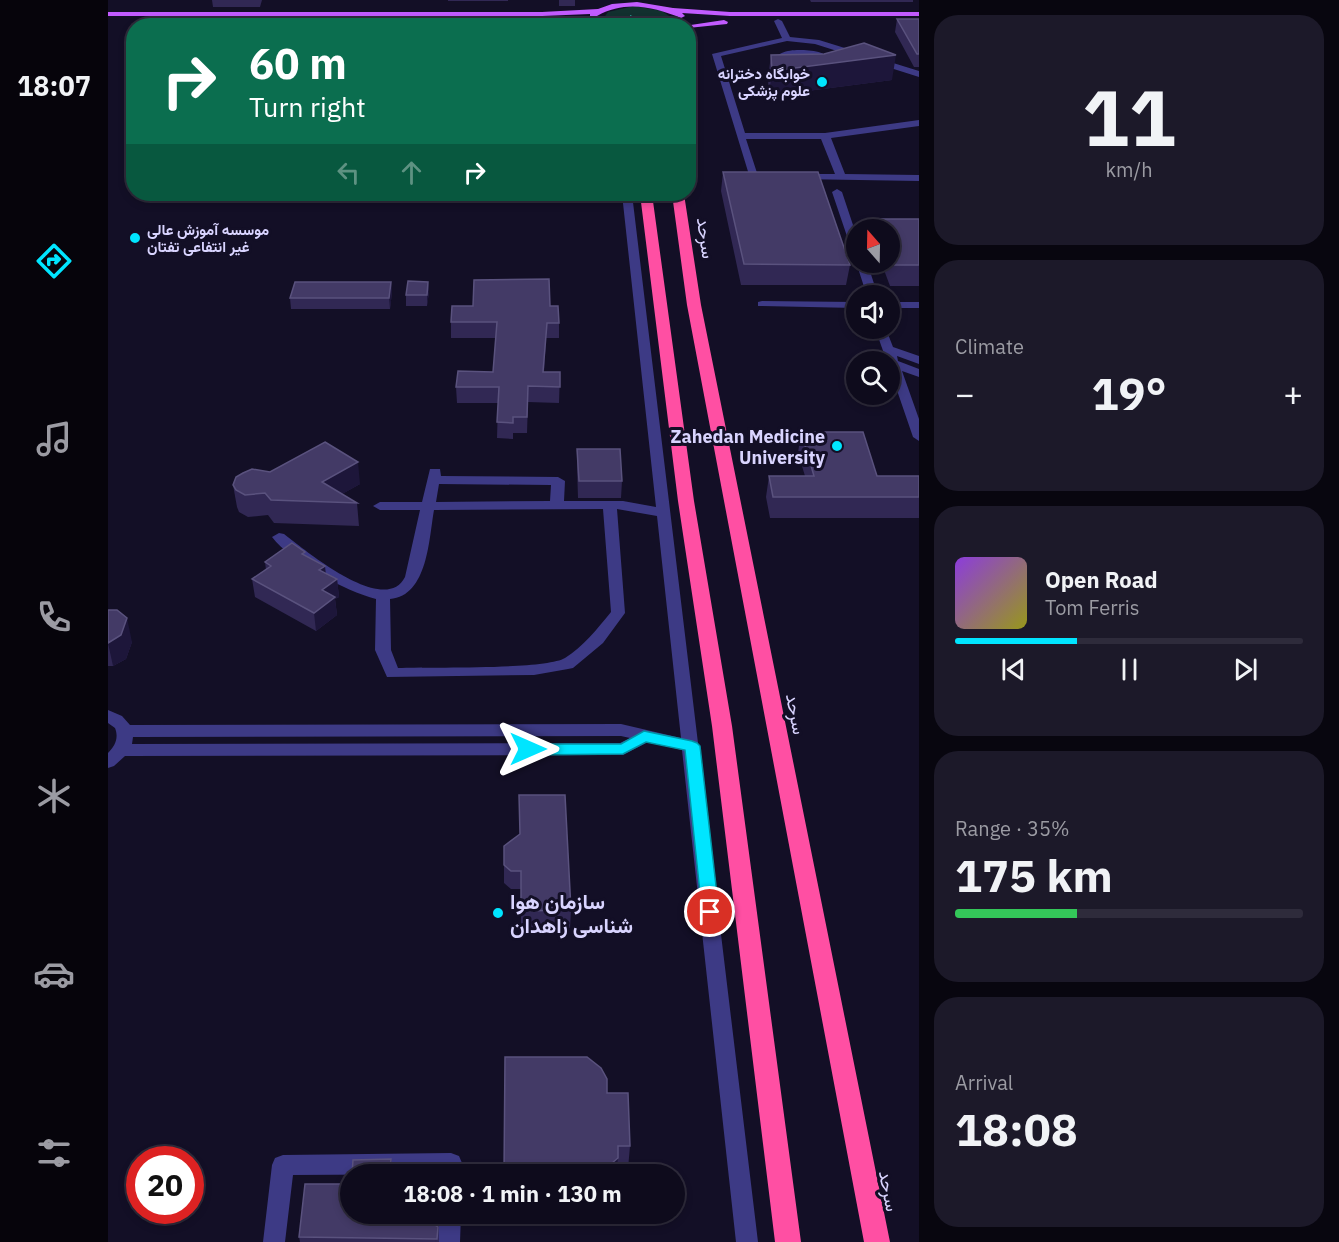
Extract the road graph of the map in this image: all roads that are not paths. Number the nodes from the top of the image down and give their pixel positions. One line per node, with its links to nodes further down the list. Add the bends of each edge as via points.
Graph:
1 (654, 2): 2 (main road); 3 (main road)
2 (614, 3): 4 (main road)
3 (674, 10): 6 (main road, via 730,14); 12 (main road)
4 (597, 11): 7 (main road); 11 (main road)
5 (108, 14): 7 (main road)
6 (919, 14)
7 (136, 17): 9 (main road); 10 (main road)
8 (126, 18): 14 (main road)
9 (129, 18)
10 (348, 18)
11 (594, 18)
12 (683, 18)
13 (919, 20): 15 (main road)
14 (108, 21)
15 (778, 21): 16 (main road); 17 (street)
16 (696, 25)
17 (787, 39): 18 (street, via 816,42); 22 (street, via 716,54)
18 (868, 59): 19 (street); 20 (street)
19 (825, 70): 19 (street, via 831,63 815,54 788,53 777,59 778,64 792,71)
20 (919, 74)
21 (919, 123): 23 (street)
22 (740, 136): 23 (street); 24 (street)
23 (825, 136): 26 (street)
24 (753, 176)
25 (786, 177): 26 (street)
26 (842, 177): 27 (street)
27 (919, 178)
28 (837, 192): 32 (street)
29 (628, 201): 50 (street)
30 (647, 201): 66 (highway, via 686,501 723,726)
31 (679, 201): 67 (highway, سرحد, via 694,305)
32 (848, 219)
33 (762, 304): 34 (street)
34 (846, 305)
35 (900, 305): 36 (street)
36 (919, 305)
37 (885, 339): 38 (street)
38 (889, 349): 39 (street); 40 (street)
39 (919, 349)
40 (919, 360)
41 (900, 366): 42 (street)
42 (919, 373)
43 (900, 379): 44 (street)
44 (915, 414): 45 (street)
45 (919, 437)
46 (557, 505): 47 (street); 49 (street); 49 (street, via 558,481 434,476)
47 (610, 505): 50 (street); 52 (street, via 618,613 598,639 568,664 534,670 393,673 383,650)
48 (380, 506): 49 (street)
49 (427, 506): 52 (street, via 416,566 408,584 396,594)
50 (664, 513): 56 (street)
51 (279, 537): 52 (street, via 342,581 371,595)
52 (383, 594)
53 (108, 716): 54 (street, via 122,723)
54 (126, 731): 55 (street, via 621,730); 57 (street)
55 (644, 737): 56 (street); 57 (street, via 623,749)
56 (692, 746): 65 (street)
57 (122, 750): 58 (street)
58 (108, 762)
59 (340, 1164): 63 (street, via 283,1165)
60 (367, 1164): 61 (street)
61 (451, 1164)
62 (450, 1224): 64 (street)
63 (274, 1242)
64 (449, 1242)
65 (747, 1242)
66 (788, 1242)
67 (877, 1242)

